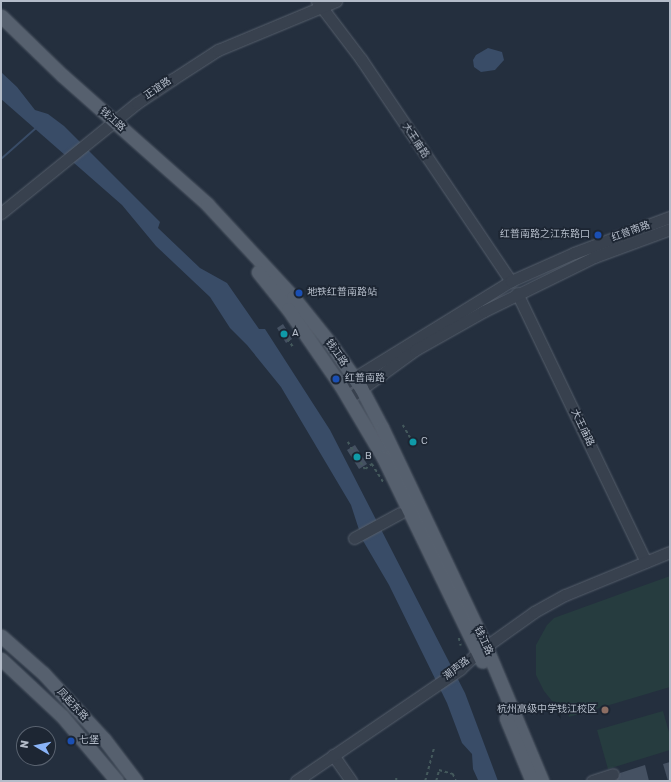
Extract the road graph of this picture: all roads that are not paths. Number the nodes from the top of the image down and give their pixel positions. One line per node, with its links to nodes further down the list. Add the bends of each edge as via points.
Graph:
1 (336, 1): 2 (street, 正谊路)
2 (319, 4): 5 (street, 正谊路, via 218,50 137,103); 9 (street, 大王庙路, via 361,59)
3 (1, 16): 5 (main road, 钱江路)
4 (1, 27): 5 (main road, 钱江路)
5 (111, 124): 6 (street, 正谊路); 11 (main road, 钱江路, via 207,204 233,230 306,313); 12 (main road, 钱江路, via 230,240 288,309)
6 (1, 213)
7 (670, 217): 9 (street, 红普南路, via 574,253)
8 (670, 229): 10 (street, 红普南路, via 594,257)
9 (512, 281): 11 (street, 红普南路)
10 (518, 293): 11 (street, 红普南路); 17 (street, 大王庙路)
11 (357, 383): 12 (street, 红普南路); 13 (street, 红普南路); 19 (main road, 钱江路)
12 (341, 386): 13 (main road, 钱江路)
13 (349, 398): 19 (main road, 钱江路, via 383,457)
14 (396, 515): 15 (street)
15 (354, 538)
16 (670, 552): 17 (street, 潮声路)
17 (646, 562): 19 (street, 潮声路, via 565,595 534,612)
18 (2, 638): 24 (main road, 凤起东路, via 48,679 104,739)
19 (482, 649): 21 (street, 潮声路, via 436,686); 27 (main road, 钱江路); 28 (main road, 钱江路)
20 (1, 659): 23 (main road, 凤起东路, via 62,716)
21 (332, 755): 25 (street, 潮声路); 26 (street)
22 (613, 774): 29 (street)
23 (117, 781)
24 (136, 781)
25 (296, 781)
26 (351, 781)
27 (532, 781)
28 (542, 781)
29 (592, 781)

